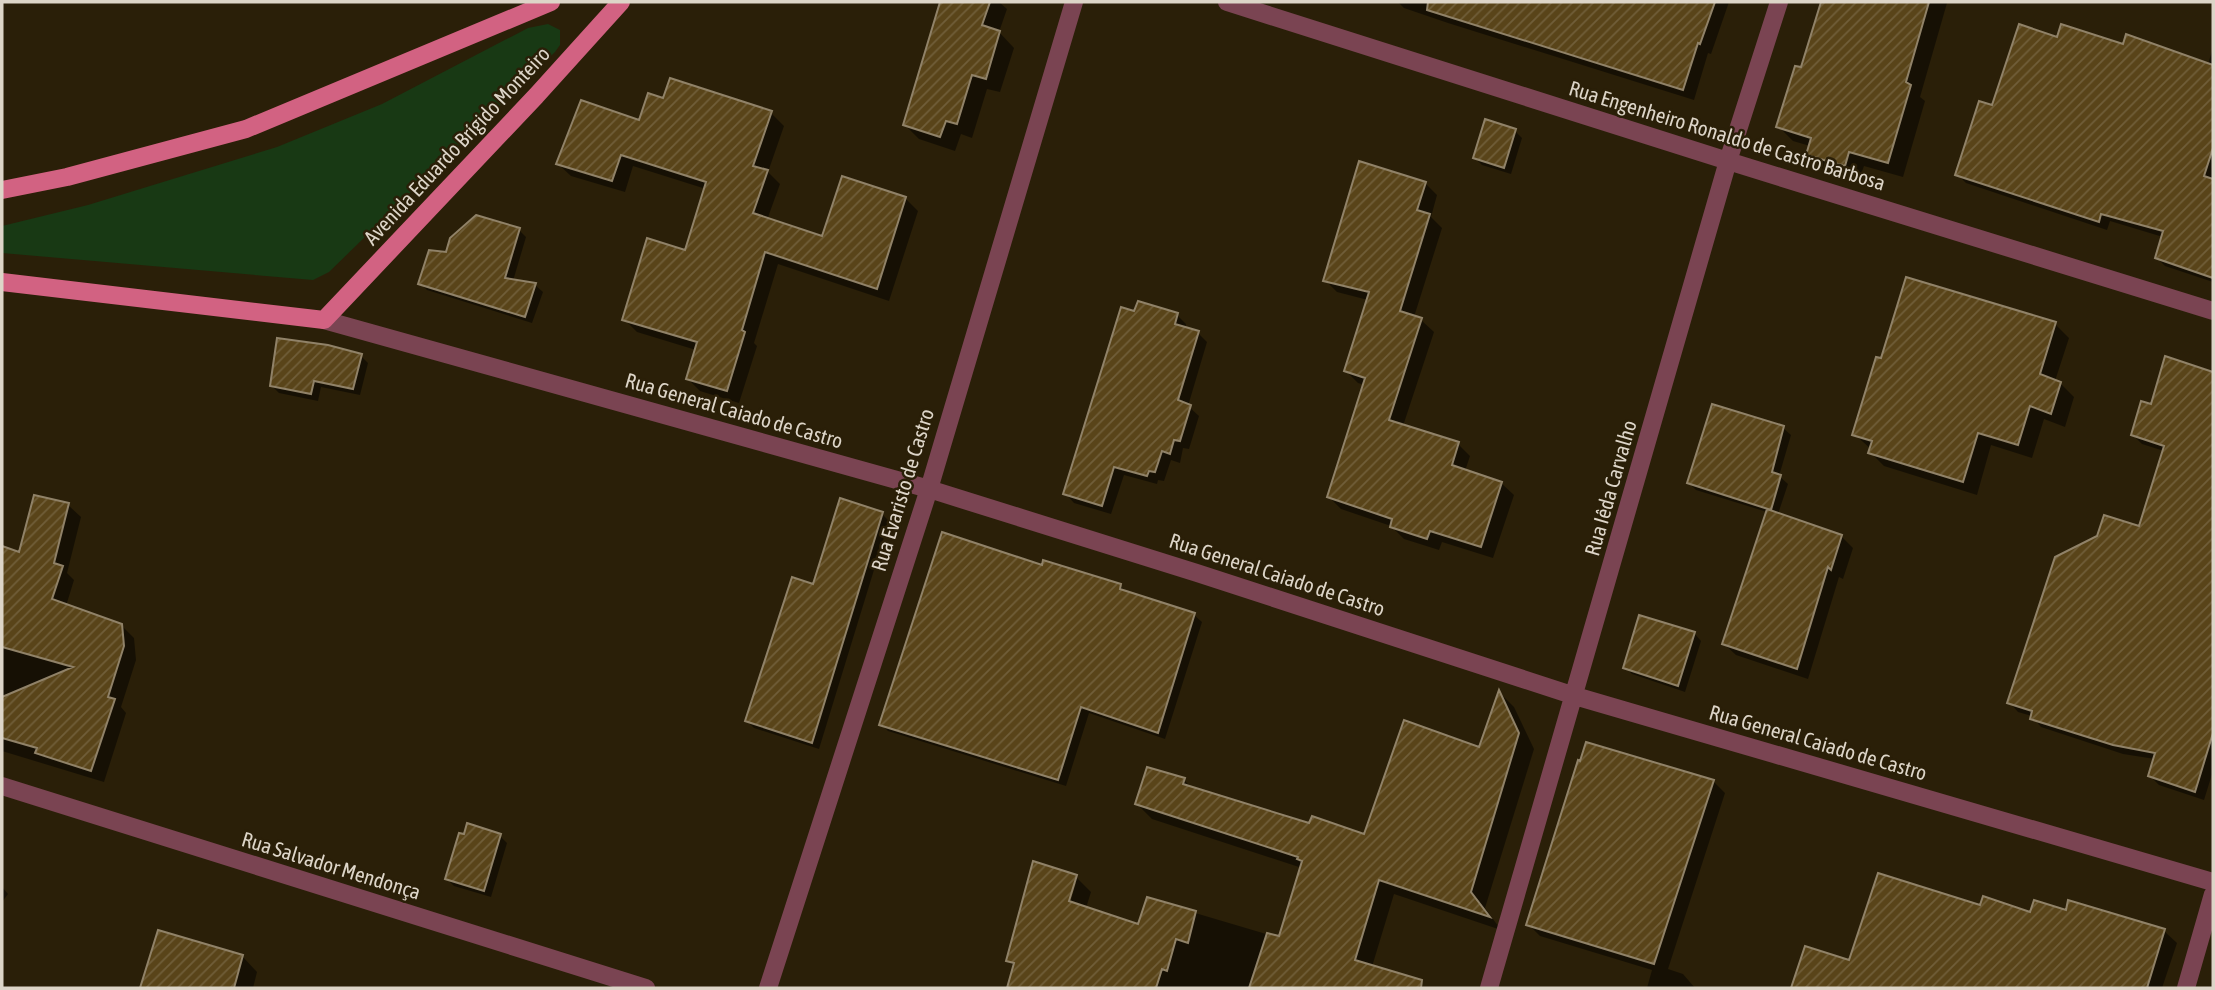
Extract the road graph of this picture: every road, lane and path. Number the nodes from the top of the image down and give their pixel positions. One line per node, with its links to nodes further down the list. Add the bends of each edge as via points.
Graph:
1 (551, 2): 7 (main road, via 246,129)
2 (621, 2): 10 (main road, Avenida Eduardo Brígido Monteiro)
3 (1074, 2): 11 (street, Rua Evaristo de Castro)
4 (1227, 2): 6 (street, Rua Engenheiro Ronaldo de Castro Barbosa)
5 (1779, 2): 6 (street, Rua Iêda Carvalho)
6 (1728, 161): 9 (street, Rua Engenheiro Ronaldo de Castro Barbosa); 12 (street, Rua Iêda Carvalho)
7 (2, 190)
8 (2, 282): 10 (main road)
9 (2213, 311)
10 (324, 320): 11 (street, Rua General Caiado de Castro)
11 (929, 489): 12 (street, Rua General Caiado de Castro); 17 (street, Rua Evaristo de Castro)
12 (1575, 696): 14 (street, Rua General Caiado de Castro); 18 (street, Rua Iêda Carvalho)
13 (2, 786): 16 (street, Rua Salvador Mendonça)
14 (2213, 881)
15 (2213, 894): 19 (street)
16 (646, 988)
17 (768, 988)
18 (1489, 988)
19 (2186, 988)

